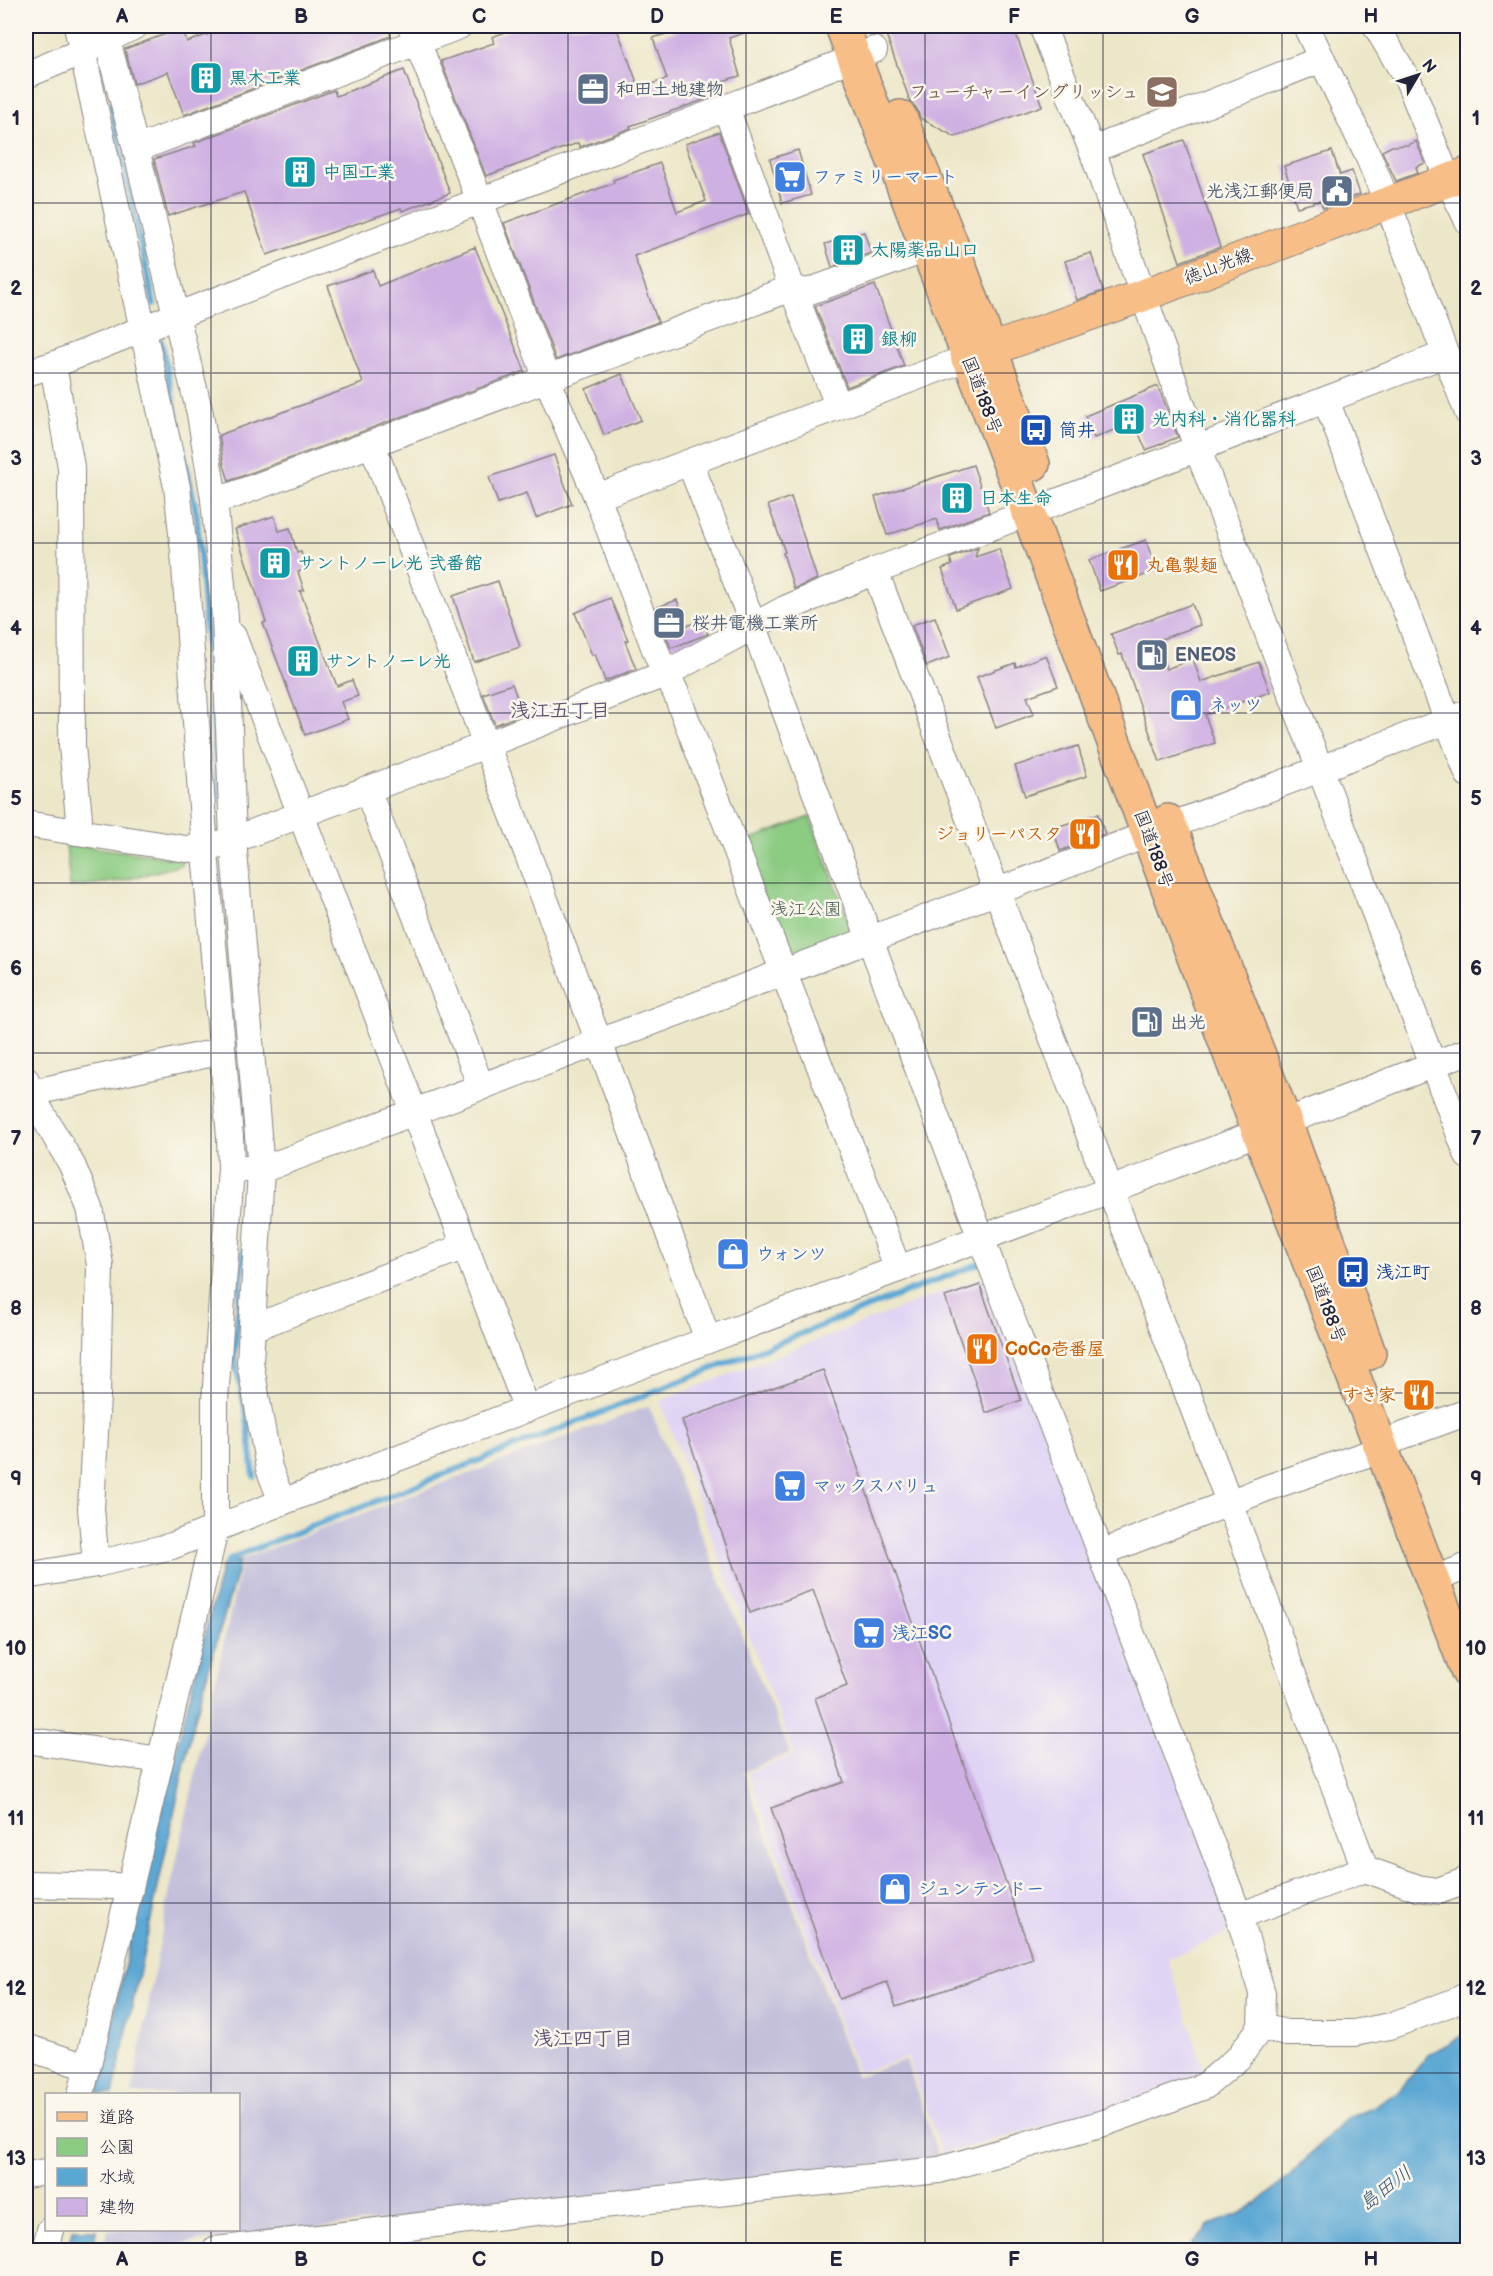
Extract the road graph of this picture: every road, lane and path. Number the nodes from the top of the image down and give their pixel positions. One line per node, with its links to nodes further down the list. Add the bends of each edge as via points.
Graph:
1 (76, 26): 11 (street)
2 (135, 26): 9 (street)
3 (459, 26): 8 (street)
4 (842, 26): 10 (highway, 国道188号)
5 (1042, 26): 16 (street)
6 (1306, 26): 12 (street)
7 (1376, 26): 17 (street)
8 (414, 34): 15 (street); 18 (street)
9 (107, 40): 11 (street); 15 (street)
10 (864, 44): 14 (street); 21 (highway, 国道188号)
11 (81, 52): 13 (street); 25 (street)
12 (1322, 59): 16 (street); 19 (street)
13 (26, 75)
14 (726, 108): 18 (street); 22 (street)
15 (136, 149): 24 (street)
16 (1092, 150): 23 (street)
17 (1458, 176): 19 (main road, 徳山光線); 20 (street)
18 (480, 201): 24 (street); 30 (street)
19 (1389, 204): 23 (main road, 徳山光線); 27 (street)
20 (1467, 221)
21 (938, 245): 22 (street, via 807,292); 26 (highway, 国道188号)
22 (792, 288): 30 (street); 32 (street)
23 (1144, 295): 26 (main road, 徳山光線); 35 (street)
24 (175, 316): 25 (street); 38 (street, via 200,414)
25 (141, 330): 28 (street); 54 (street, via 177,487)
26 (979, 354): 32 (street); 39 (highway, 国道188号)
27 (1446, 354): 31 (street); 33 (street)
28 (53, 365): 29 (street); 52 (street, via 71,467 72,746)
29 (26, 373)
30 (547, 378): 34 (street); 37 (street)
31 (1326, 400): 35 (street); 44 (street)
32 (838, 405): 36 (street)
33 (1467, 413)
34 (372, 444): 38 (street); 45 (street)
35 (1198, 450): 39 (street); 46 (street)
36 (690, 463): 37 (street); 42 (street)
37 (597, 497): 43 (street)
38 (214, 499): 41 (street)
39 (1039, 510): 40 (street); 51 (highway, 国道188号)
40 (875, 571): 42 (street, via 785,609); 55 (street)
41 (225, 617): 49 (street); 53 (street)
42 (754, 627): 43 (street); 56 (street)
43 (666, 673): 45 (street); 57 (street)
44 (1457, 717): 46 (street); 47 (street)
45 (486, 745): 48 (street); 58 (street)
46 (1320, 769): 51 (street); 61 (street)
47 (1467, 774)
48 (367, 789): 49 (street); 62 (street)
49 (300, 813): 53 (street); 64 (street)
50 (26, 824): 52 (street)
51 (1159, 830): 55 (street); 65 (highway, 国道188号)
52 (78, 832): 54 (street, via 186,849)
53 (233, 840): 54 (street); 68 (street)
54 (205, 848): 59 (street)
55 (996, 892): 56 (street); 69 (street)
56 (870, 940): 57 (street); 70 (street)
57 (784, 972): 58 (street); 72 (street)
58 (599, 1042): 62 (street); 74 (street)
59 (222, 1051): 63 (street); 67 (street)
60 (1467, 1051): 61 (street)
61 (1433, 1065): 65 (street); 66 (street)
62 (481, 1087): 64 (street)
63 (27, 1089): 82 (street, via 72,1165 90,1208 100,1265 91,1509)
64 (415, 1112): 68 (street); 71 (street)
65 (1272, 1127): 69 (street); 77 (highway, 国道188号)
66 (1467, 1156)
67 (231, 1168): 68 (street); 80 (street, via 214,1401)
68 (261, 1170): 73 (street)
69 (1110, 1190): 70 (street); 79 (street)
70 (981, 1238): 72 (street); 81 (street)
71 (465, 1246): 73 (street); 75 (street)
72 (898, 1269): 74 (street)
73 (252, 1326): 78 (street, via 250,1362 269,1468)
74 (708, 1340): 75 (street)
75 (527, 1410): 78 (street)
76 (1467, 1412): 77 (street)
77 (1391, 1443): 79 (street); 83 (highway, 国道188号)
78 (282, 1502): 80 (street)
79 (1229, 1502): 81 (street); 89 (street)
80 (215, 1530): 82 (street, via 172,1546); 88 (street)
81 (1101, 1553): 93 (street)
82 (96, 1564): 84 (street)
83 (1450, 1573): 85 (highway, 国道188号); 86 (highway, 国道188号)
84 (26, 1576)
85 (1467, 1619)
86 (1467, 1672)
87 (26, 1740): 88 (street)
88 (160, 1760): 92 (street)
89 (1365, 1869): 90 (street, via 1438,1892); 93 (street)
90 (1467, 1880)
91 (26, 1884): 92 (street)
92 (129, 1889): 97 (street)
93 (1239, 1916): 95 (street, via 1262,1993)
94 (1467, 1995): 95 (street, via 1390,2026 1354,2033 1286,2032)
95 (1261, 2027): 103 (street, via 1239,2057 1205,2086 1107,2122 939,2170)
96 (26, 2047): 97 (street)
97 (87, 2067): 98 (street)
98 (81, 2093)
99 (45, 2172): 100 (street)
100 (26, 2175)
101 (50, 2231): 102 (street)
102 (45, 2250)
103 (214, 2250)

